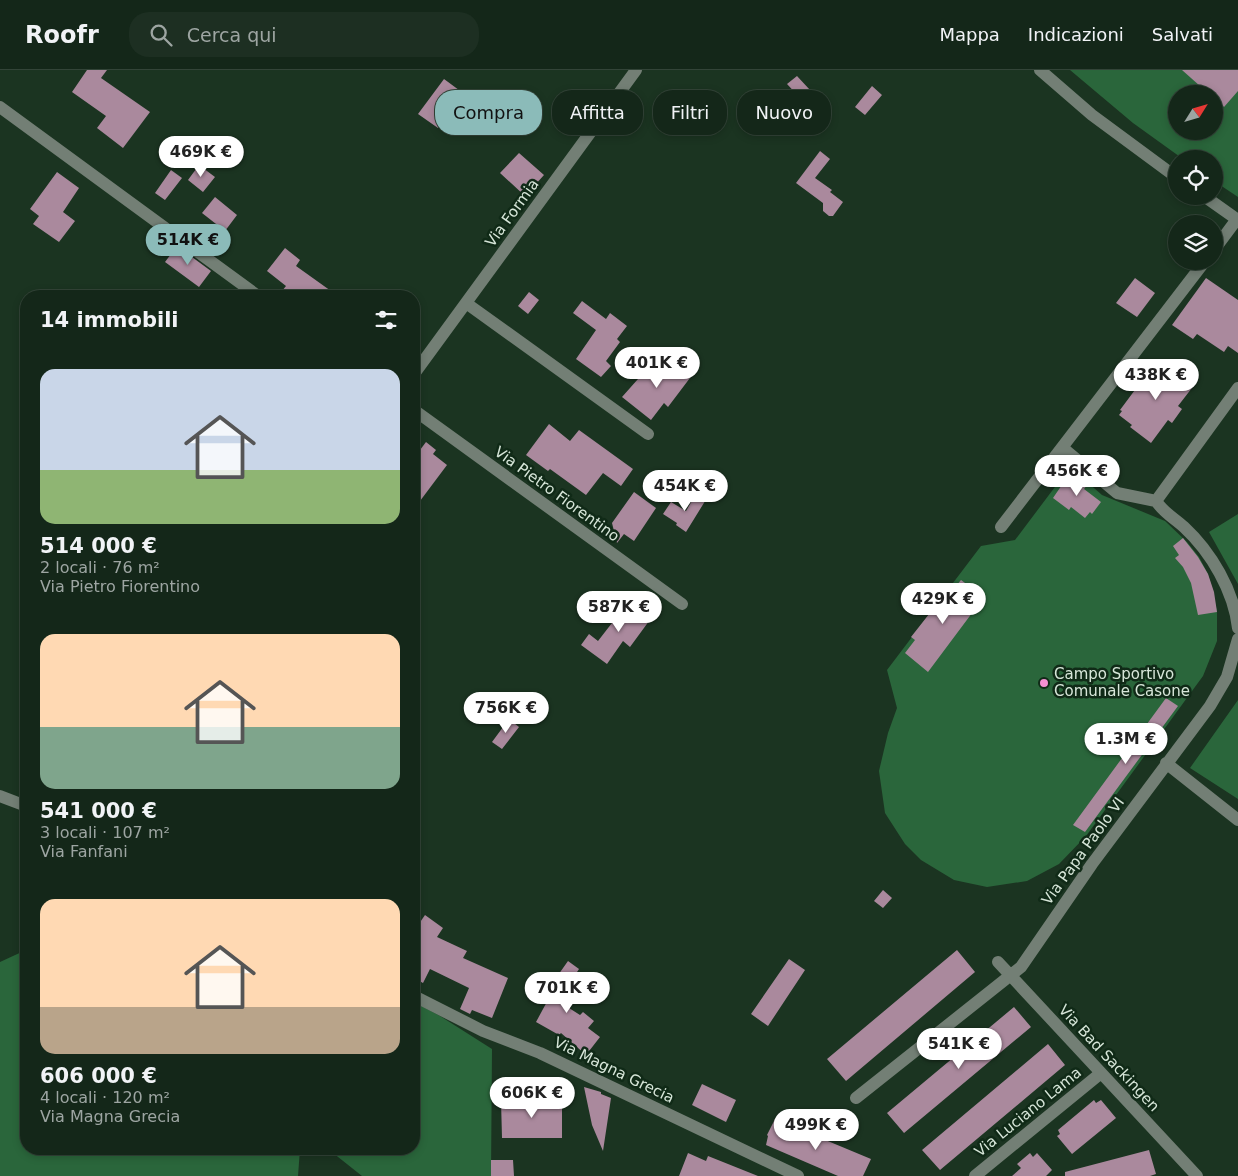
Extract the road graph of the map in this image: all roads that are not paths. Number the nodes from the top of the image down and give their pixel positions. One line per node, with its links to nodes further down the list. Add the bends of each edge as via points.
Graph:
1 (636, 70): 10 (street, Via Formia)
2 (1040, 70): 4 (street, via 1092,115)
3 (0, 107): 9 (street)
4 (1168, 171)
5 (1216, 205): 6 (street)
6 (1237, 220): 7 (street)
7 (1223, 238)
8 (1198, 270): 15 (street)
9 (250, 290)
10 (466, 303): 11 (street, Via Formia); 14 (street)
11 (420, 366)
12 (1238, 388): 16 (street)
13 (420, 414): 18 (street, Via Pietro Fiorentino)
14 (648, 434)
15 (1063, 448): 16 (street, via 1116,493); 17 (street)
16 (1156, 501): 19 (street, via 1162,510 1184,527 1211,560 1236,611)
17 (1001, 527)
18 (682, 604)
19 (1238, 628)
20 (1238, 639): 21 (street, Via Papa Paolo VI, via 1227,678)
21 (1166, 764): 24 (street); 26 (street, Via Papa Paolo VI, via 1021,967)
22 (0, 796): 23 (street)
23 (20, 804)
24 (1238, 820)
25 (998, 962): 26 (street, Via Bad Sackingen)
26 (1010, 975): 28 (street, Via Bad Sackingen); 29 (street, Via Papa Paolo VI)
27 (420, 999): 30 (street, Via Magna Grecia, via 482,1031 540,1053)
28 (1101, 1073): 31 (street, Via Luciano Lama); 32 (street, Via Bad Sackingen)
29 (856, 1098)
30 (798, 1176)
31 (975, 1176)
32 (1197, 1176)

